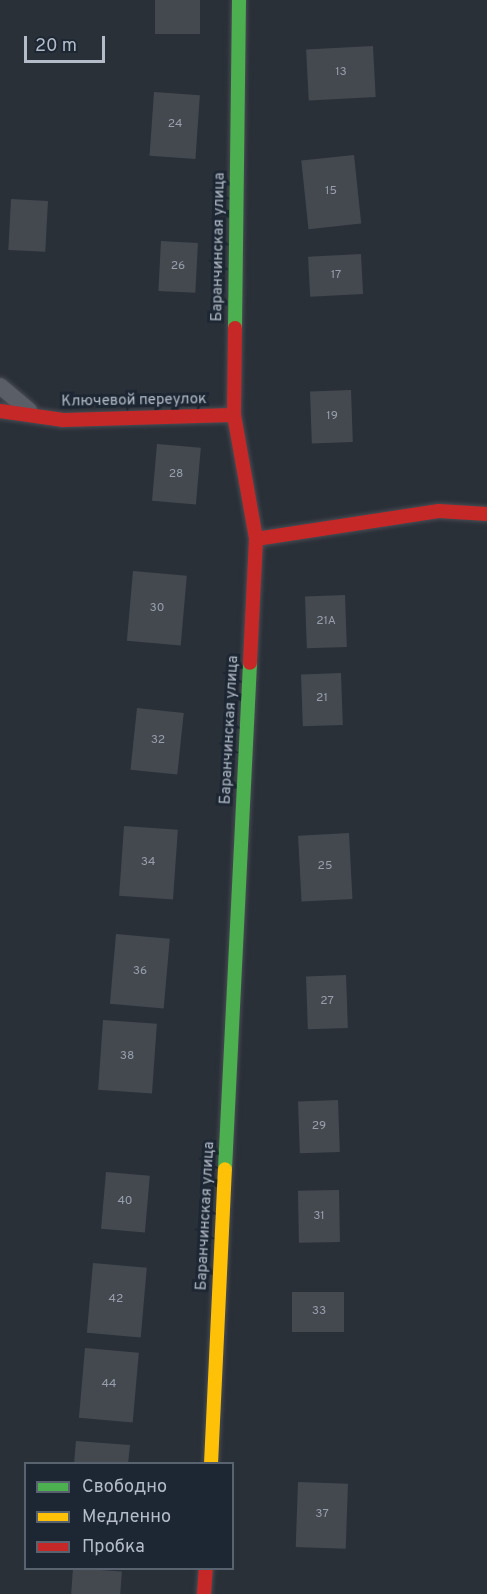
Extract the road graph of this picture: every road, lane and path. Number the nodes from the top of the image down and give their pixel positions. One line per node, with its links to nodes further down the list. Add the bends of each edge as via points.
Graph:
1 (239, 0): 4 (street, Баранчинская улица)
2 (0, 386): 5 (lane)
3 (0, 411): 5 (street, Ключевой переулок)
4 (234, 415): 5 (street, Ключевой переулок, via 63,420); 7 (street, Баранчинская улица)
5 (38, 416)
6 (487, 514): 7 (street, via 439,511)
7 (256, 539): 8 (street, Баранчинская улица)
8 (211, 1462)
9 (206, 1570): 10 (street)
10 (204, 1594)

